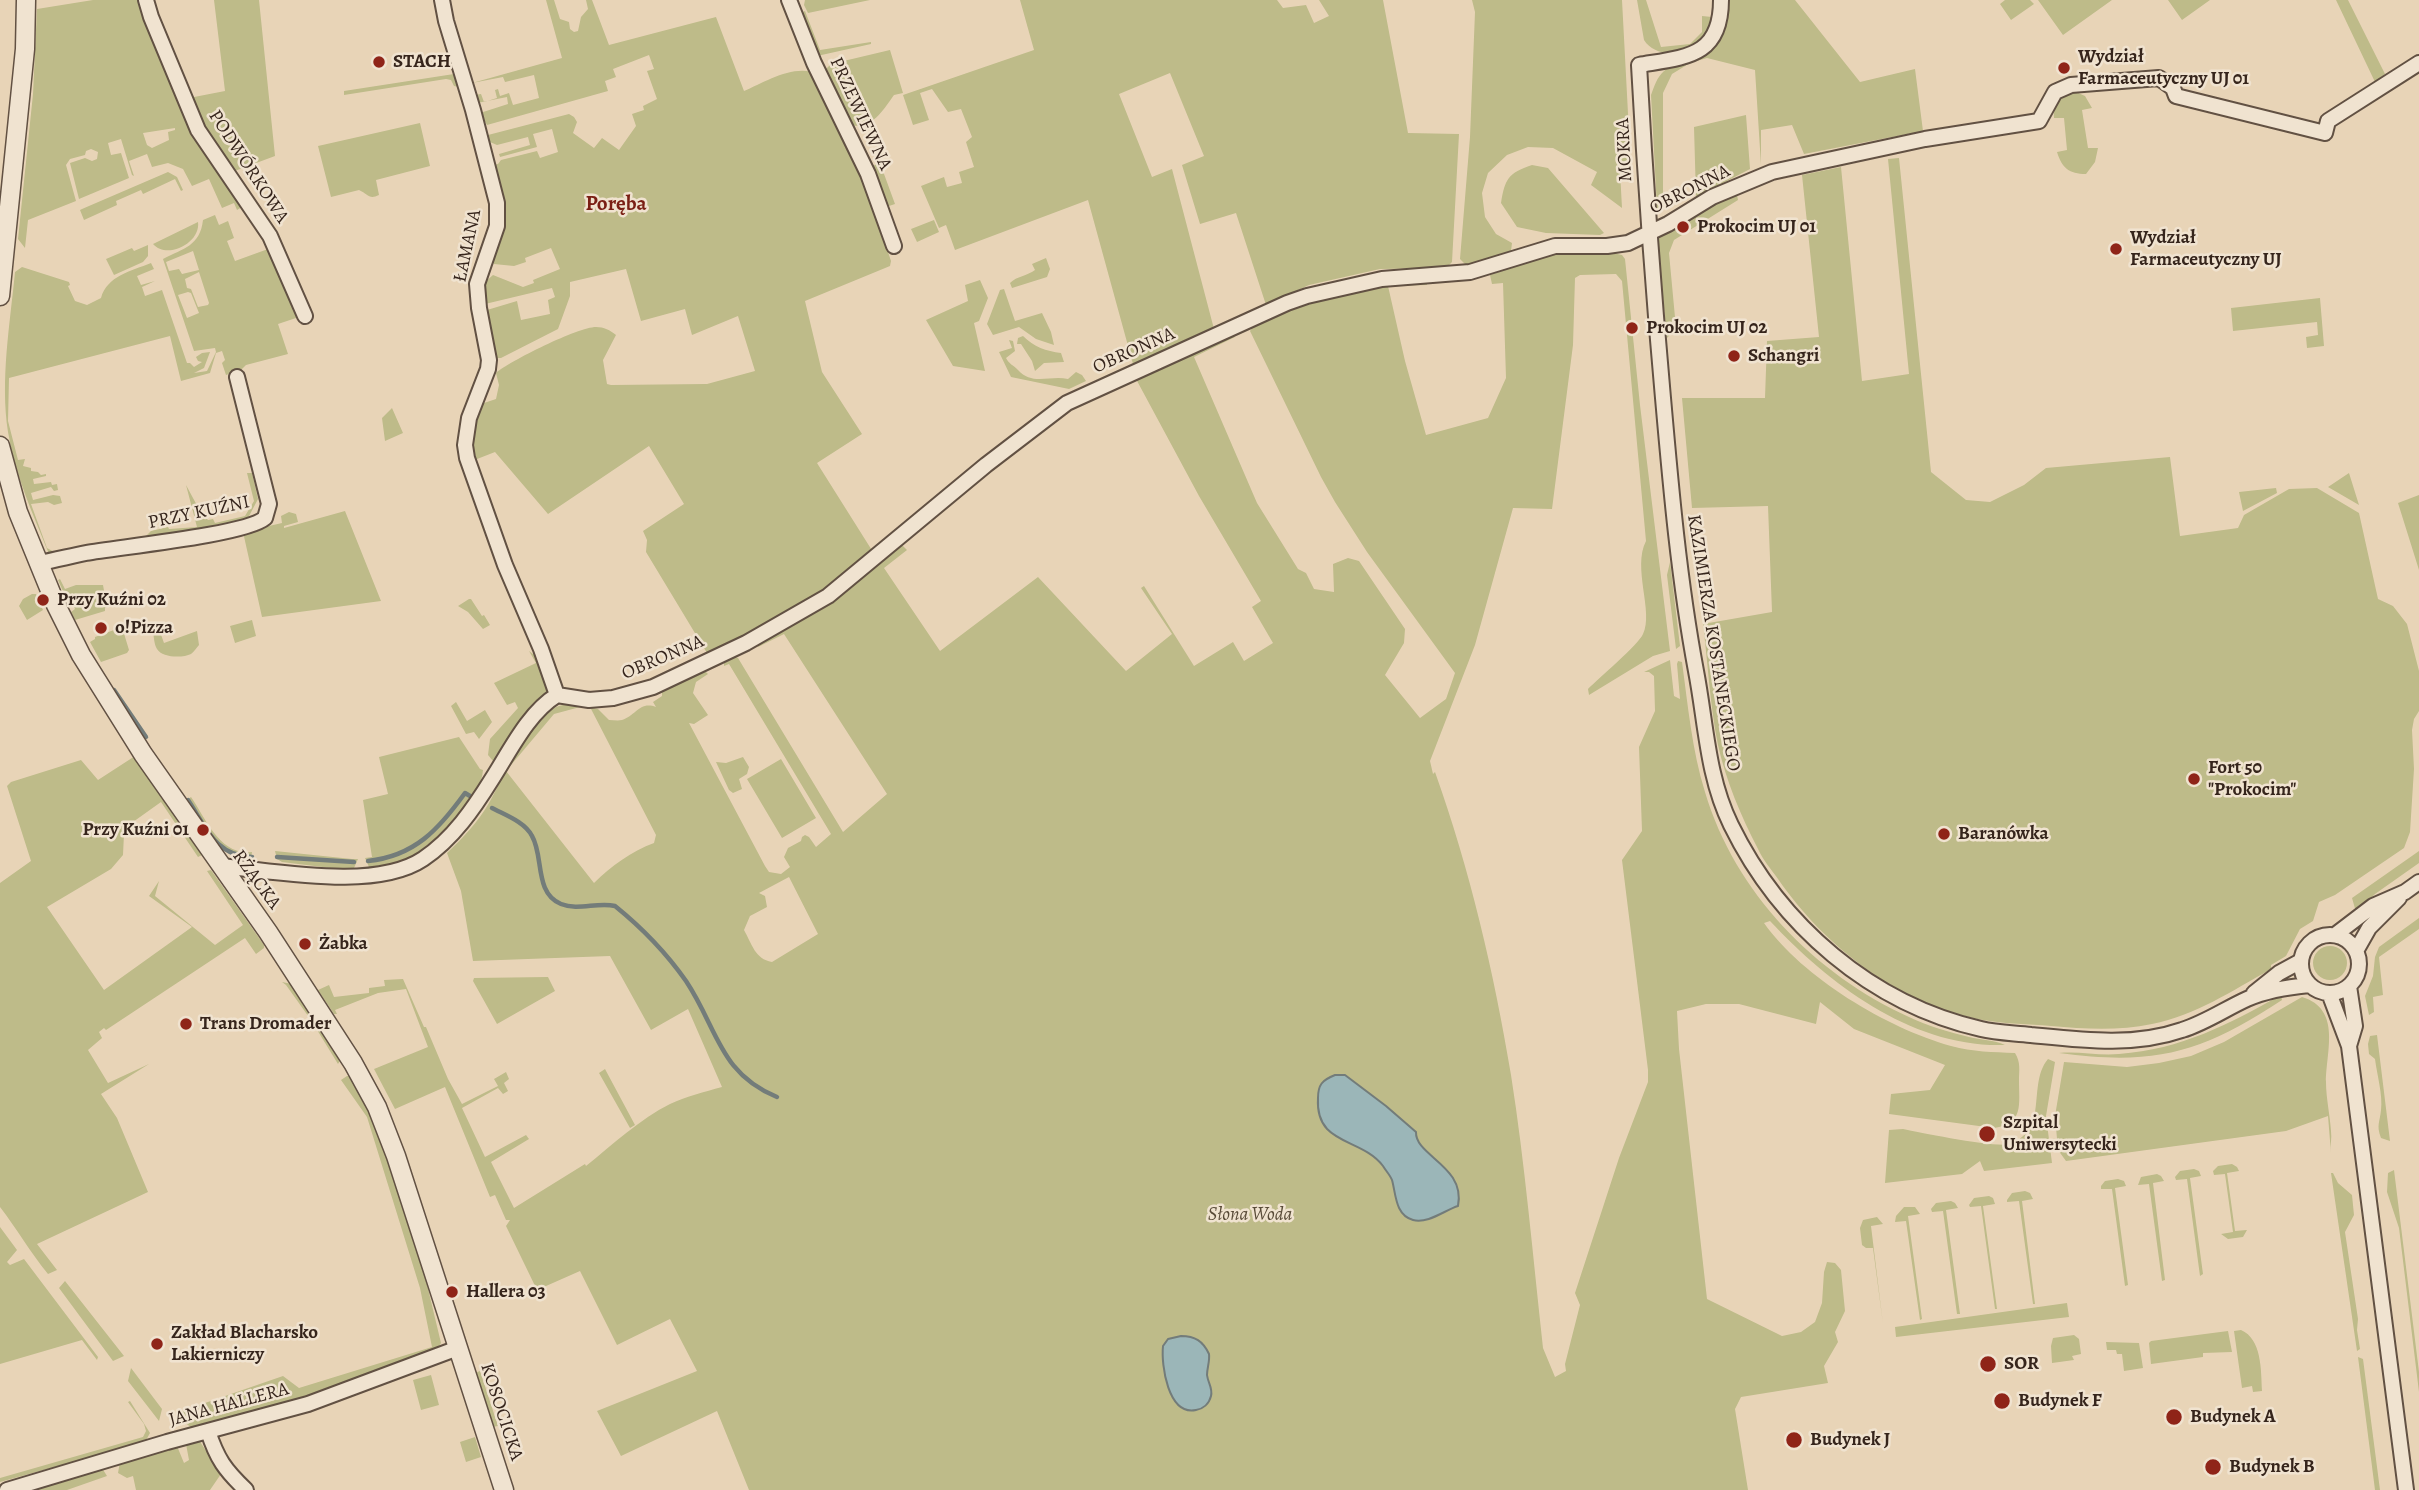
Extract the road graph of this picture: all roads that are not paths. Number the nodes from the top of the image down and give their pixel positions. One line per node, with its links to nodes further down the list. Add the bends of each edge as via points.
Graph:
1 (26, 0): 9 (street)
2 (146, 0): 10 (street, PODWÓRKOWA, via 198,130 270,236)
3 (442, 0): 14 (street, ŁAMANA, via 497,204 497,226 477,284 489,360 469,418 467,458)
4 (789, 0): 8 (street, PRZEWIEWNA, via 868,174)
5 (1721, 0): 7 (street, MOKRA, via 1721,19 1710,44 1699,52 1639,65)
6 (2419, 62): 7 (street, OBRONNA, via 2328,121 2325,133 2176,96 2160,78 2071,85 2055,92 2039,121 1925,139 1772,172 1712,197)
7 (1648, 233): 14 (street, OBRONNA, via 1628,243 1555,246 1470,272 1382,279 1287,303 1068,403 828,596 747,643 653,687 619,697 589,700); 24 (street, KAZIMIERZA KOSTANECKIEGO, via 1675,543 1708,752 1730,824 1778,900 1803,929 1861,976 1904,1002 1982,1030 2117,1042 2180,1031)
8 (894, 246)
9 (0, 296)
10 (305, 316)
11 (237, 377): 13 (street, PRZY KUŹNI, via 269,504 265,518 201,536)
12 (0, 446): 13 (street, RŻĄCKA, via 18,512)
13 (39, 563): 15 (street, RŻĄCKA, via 81,655 111,706)
14 (557, 695): 15 (street, via 529,723 450,837 423,859 389,874 350,877)
15 (220, 866): 26 (street, RŻĄCKA, via 306,990 377,1107)
16 (2419, 882): 17 (street)
17 (2405, 892): 18 (street, via 2373,906); 19 (street, via 2369,928)
18 (2335, 935): 19 (street); 20 (street, via 2309,943)
19 (2357, 951): 22 (street, via 2359,970)
20 (2301, 961): 21 (street); 24 (street, KAZIMIERZA KOSTANECKIEGO)
21 (2310, 985): 23 (street); 24 (street, KAZIMIERZA KOSTANECKIEGO, via 2284,987)
22 (2349, 986): 23 (street); 25 (street, via 2355,1026)
23 (2329, 993): 25 (street)
24 (2248, 999)
25 (2350, 1046): 31 (street)
26 (458, 1348): 27 (street, JANA HALLERA, via 308,1404); 30 (street, KOSOCICKA)
27 (208, 1431): 28 (street, JANA HALLERA); 29 (street, via 222,1465)
28 (7, 1490)
29 (246, 1490)
30 (504, 1490)
31 (2406, 1490)

